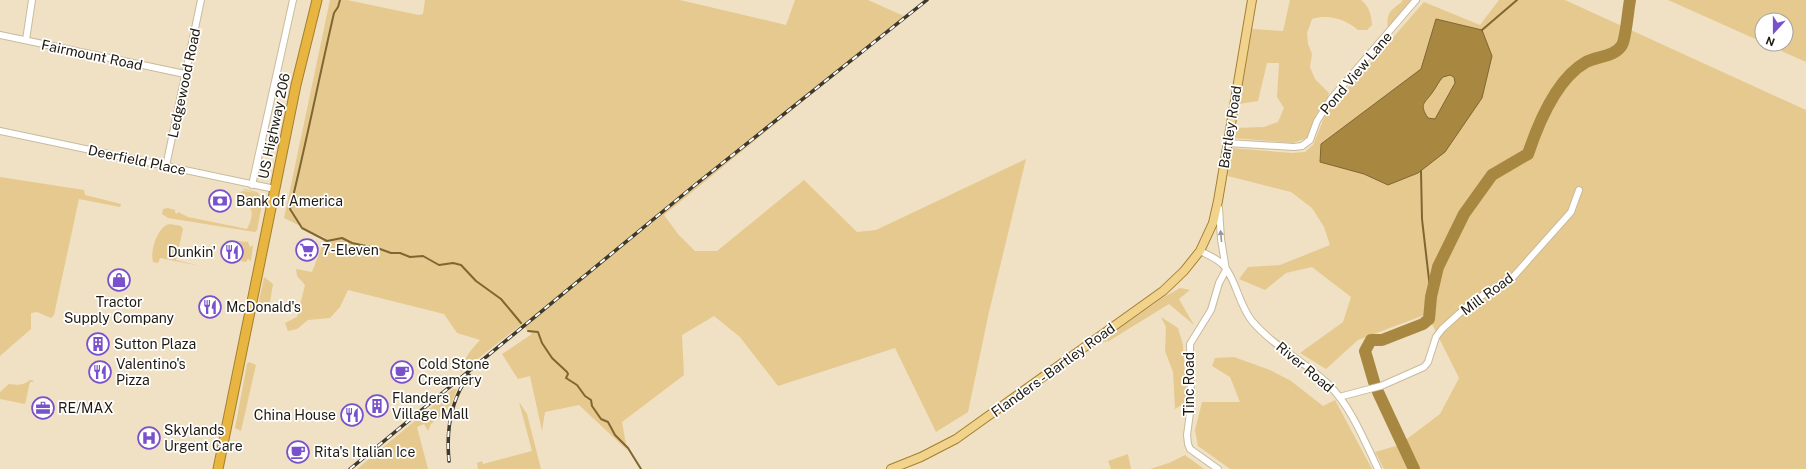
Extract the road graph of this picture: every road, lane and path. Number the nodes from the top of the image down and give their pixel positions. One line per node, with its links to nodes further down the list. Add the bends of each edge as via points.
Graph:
1 (32, 0): 8 (street)
2 (201, 0): 9 (street, Ledgewood Road)
3 (293, 0): 13 (street)
4 (317, 0): 14 (highway, US Highway 206)
5 (1252, 0): 11 (main road, Bartley Road)
6 (1416, 0): 11 (street, Pond View Lane, via 1331,99 1317,121 1310,140 1302,146 1294,147)
7 (0, 35): 8 (street, Fairmount Road)
8 (26, 40): 9 (street, Fairmount Road)
9 (185, 74): 12 (street, Ledgewood Road)
10 (0, 131): 12 (street, Deerfield Place)
11 (1227, 143): 16 (main road, Bartley Road)
12 (166, 166): 13 (street, Deerfield Place)
13 (252, 185): 14 (street, Deerfield Place)
14 (275, 189): 20 (highway, US Highway 206)
15 (1579, 190): 19 (street, Mill Road, via 1571,212 1513,277 1473,300 1442,329 1424,367 1381,386)
16 (1218, 201): 17 (main road, Bartley Road, via 1213,222); 18 (street, River Road, one-way to 16)
17 (1200, 251): 18 (street, River Road, via 1217,260); 21 (main road, Flanders - Bartley Road, via 1164,291 999,409 943,446 921,458)
18 (1226, 270): 19 (street, River Road, via 1252,320 1276,343 1321,378); 22 (street, Tinc Road, via 1219,283 1212,310 1192,338 1189,349 1191,394 1188,444)
19 (1339, 397): 23 (street, River Road)
20 (218, 469)
21 (891, 469)
22 (1218, 469)
23 (1378, 469)

